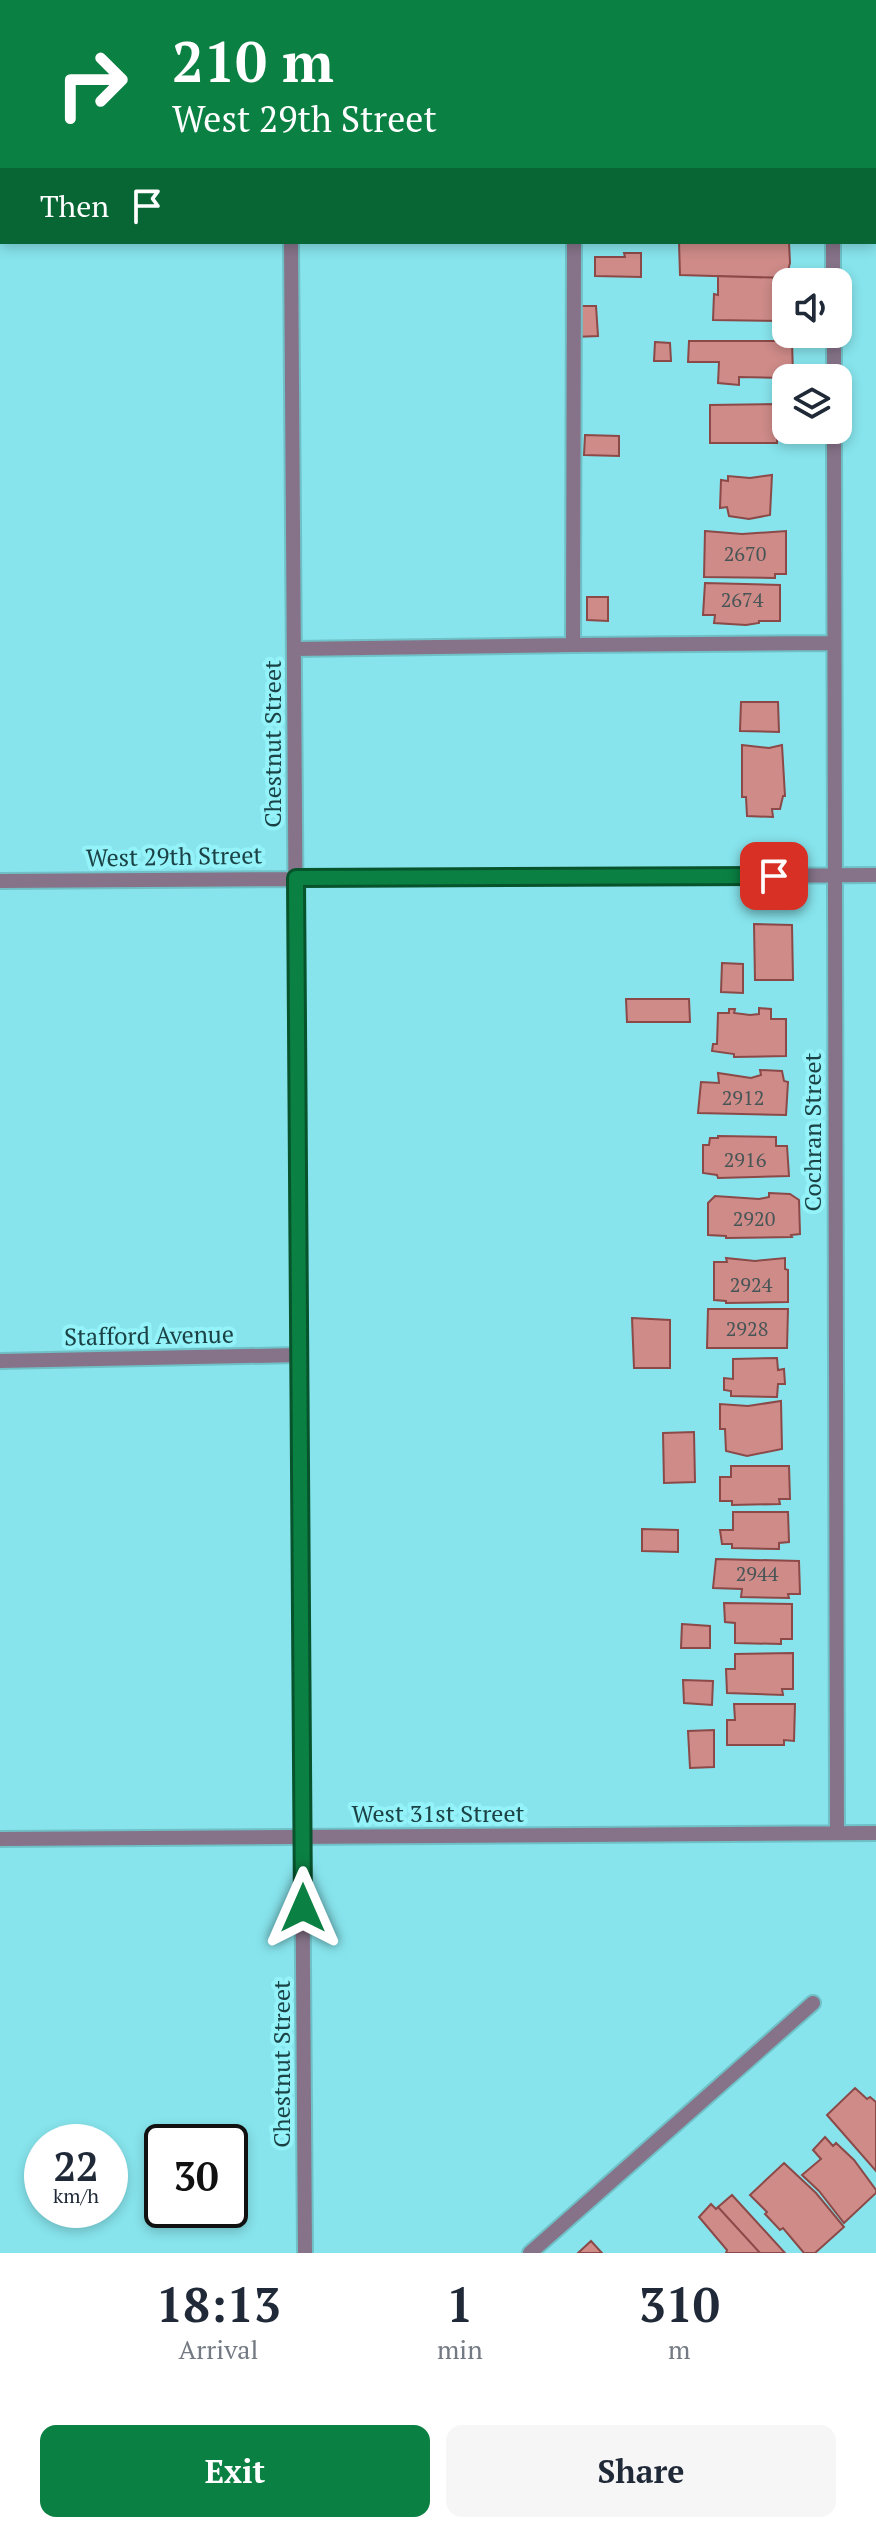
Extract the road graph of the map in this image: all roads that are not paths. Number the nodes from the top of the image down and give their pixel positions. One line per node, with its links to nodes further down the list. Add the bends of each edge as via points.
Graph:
1 (291, 244): 8 (street, Chestnut Street)
2 (574, 244): 7 (street)
3 (833, 244): 4 (street)
4 (833, 268)
5 (834, 444): 6 (street, Cochran Street)
6 (834, 643): 7 (street); 9 (street, Cochran Street)
7 (573, 645): 8 (street)
8 (294, 649): 11 (street, Chestnut Street)
9 (835, 875): 10 (street, West 29th Street); 11 (street, West 29th Street); 15 (street, Cochran Street)
10 (876, 875)
11 (296, 878): 12 (street, West 29th Street); 13 (street, Chestnut Street)
12 (0, 881)
13 (299, 1355): 14 (street, Stafford Avenue); 17 (street, Chestnut Street)
14 (0, 1361)
15 (837, 1833): 16 (street, West 31st Street); 17 (street, West 31st Street)
16 (876, 1833)
17 (302, 1836): 18 (street, West 31st Street); 20 (street, Chestnut Street)
18 (0, 1839)
19 (813, 2003): 21 (street)
20 (305, 2253)
21 (530, 2253)

